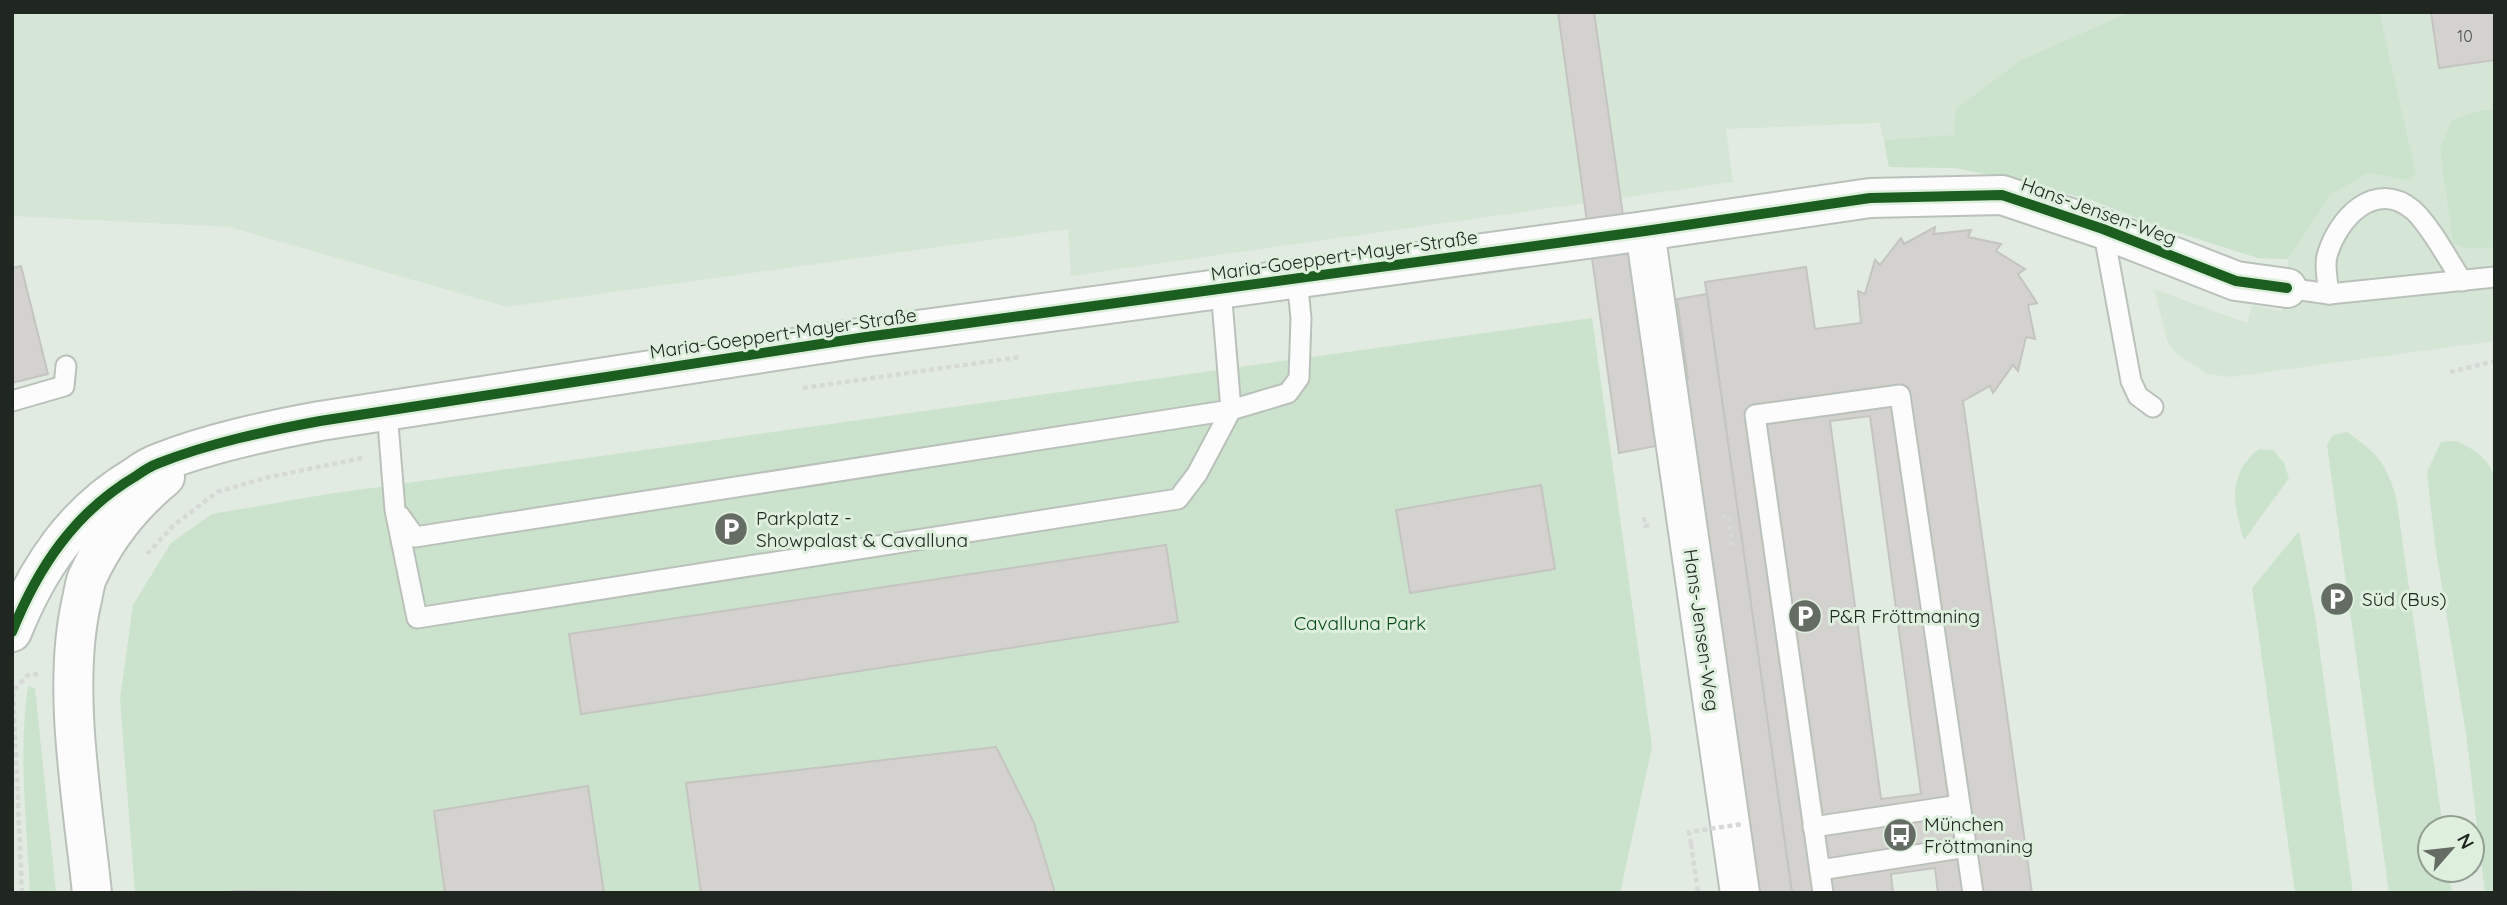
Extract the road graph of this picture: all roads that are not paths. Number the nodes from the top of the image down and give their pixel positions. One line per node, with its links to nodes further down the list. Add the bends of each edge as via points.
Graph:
1 (2104, 229): 2 (street, Hans-Jensen-Weg, via 2001,195 1870,198); 6 (street, Hans-Jensen-Weg, via 2236,281); 11 (lane, via 2132,381 2138,396)
2 (1645, 231): 4 (street, Maria-Goeppert-Mayer-Straße); 22 (street, Hans-Jensen-Weg)
3 (2495, 277): 5 (lane)
4 (1297, 279): 7 (street, Maria-Goeppert-Mayer-Straße); 12 (lane, via 1299,377 1288,393)
5 (2462, 281): 8 (lane); 8 (lane, via 2414,211 2398,200 2379,198 2340,224 2326,258)
6 (2287, 288): 8 (lane)
7 (1221, 289): 12 (lane); 13 (street, Maria-Goeppert-Mayer-Straße, via 866,337)
8 (2329, 294)
9 (66, 366): 10 (lane, via 64,386)
10 (12, 401)
11 (2153, 407)
12 (1231, 410): 15 (lane, via 415,537); 15 (lane, via 1197,474 1178,499 416,618)
13 (387, 411): 14 (street, Maria-Goeppert-Mayer-Straße, via 269,430); 15 (lane)
14 (227, 442): 16 (street, Maria-Goeppert-Mayer-Straße, via 157,463 110,491 67,533 28,594); 21 (street, Maria-Goeppert-Mayer-Straße, via 176,468 140,497 111,532 86,580 75,631 74,672)
15 (395, 510)
16 (12, 632)
17 (1960, 805): 18 (lane); 18 (lane, via 1900,395 1755,415); 19 (lane)
18 (1813, 827): 20 (lane)
19 (1967, 847): 20 (lane); 24 (lane)
20 (1820, 870): 23 (lane)
21 (92, 893)
22 (1740, 893)
23 (1824, 893)
24 (1973, 893)

